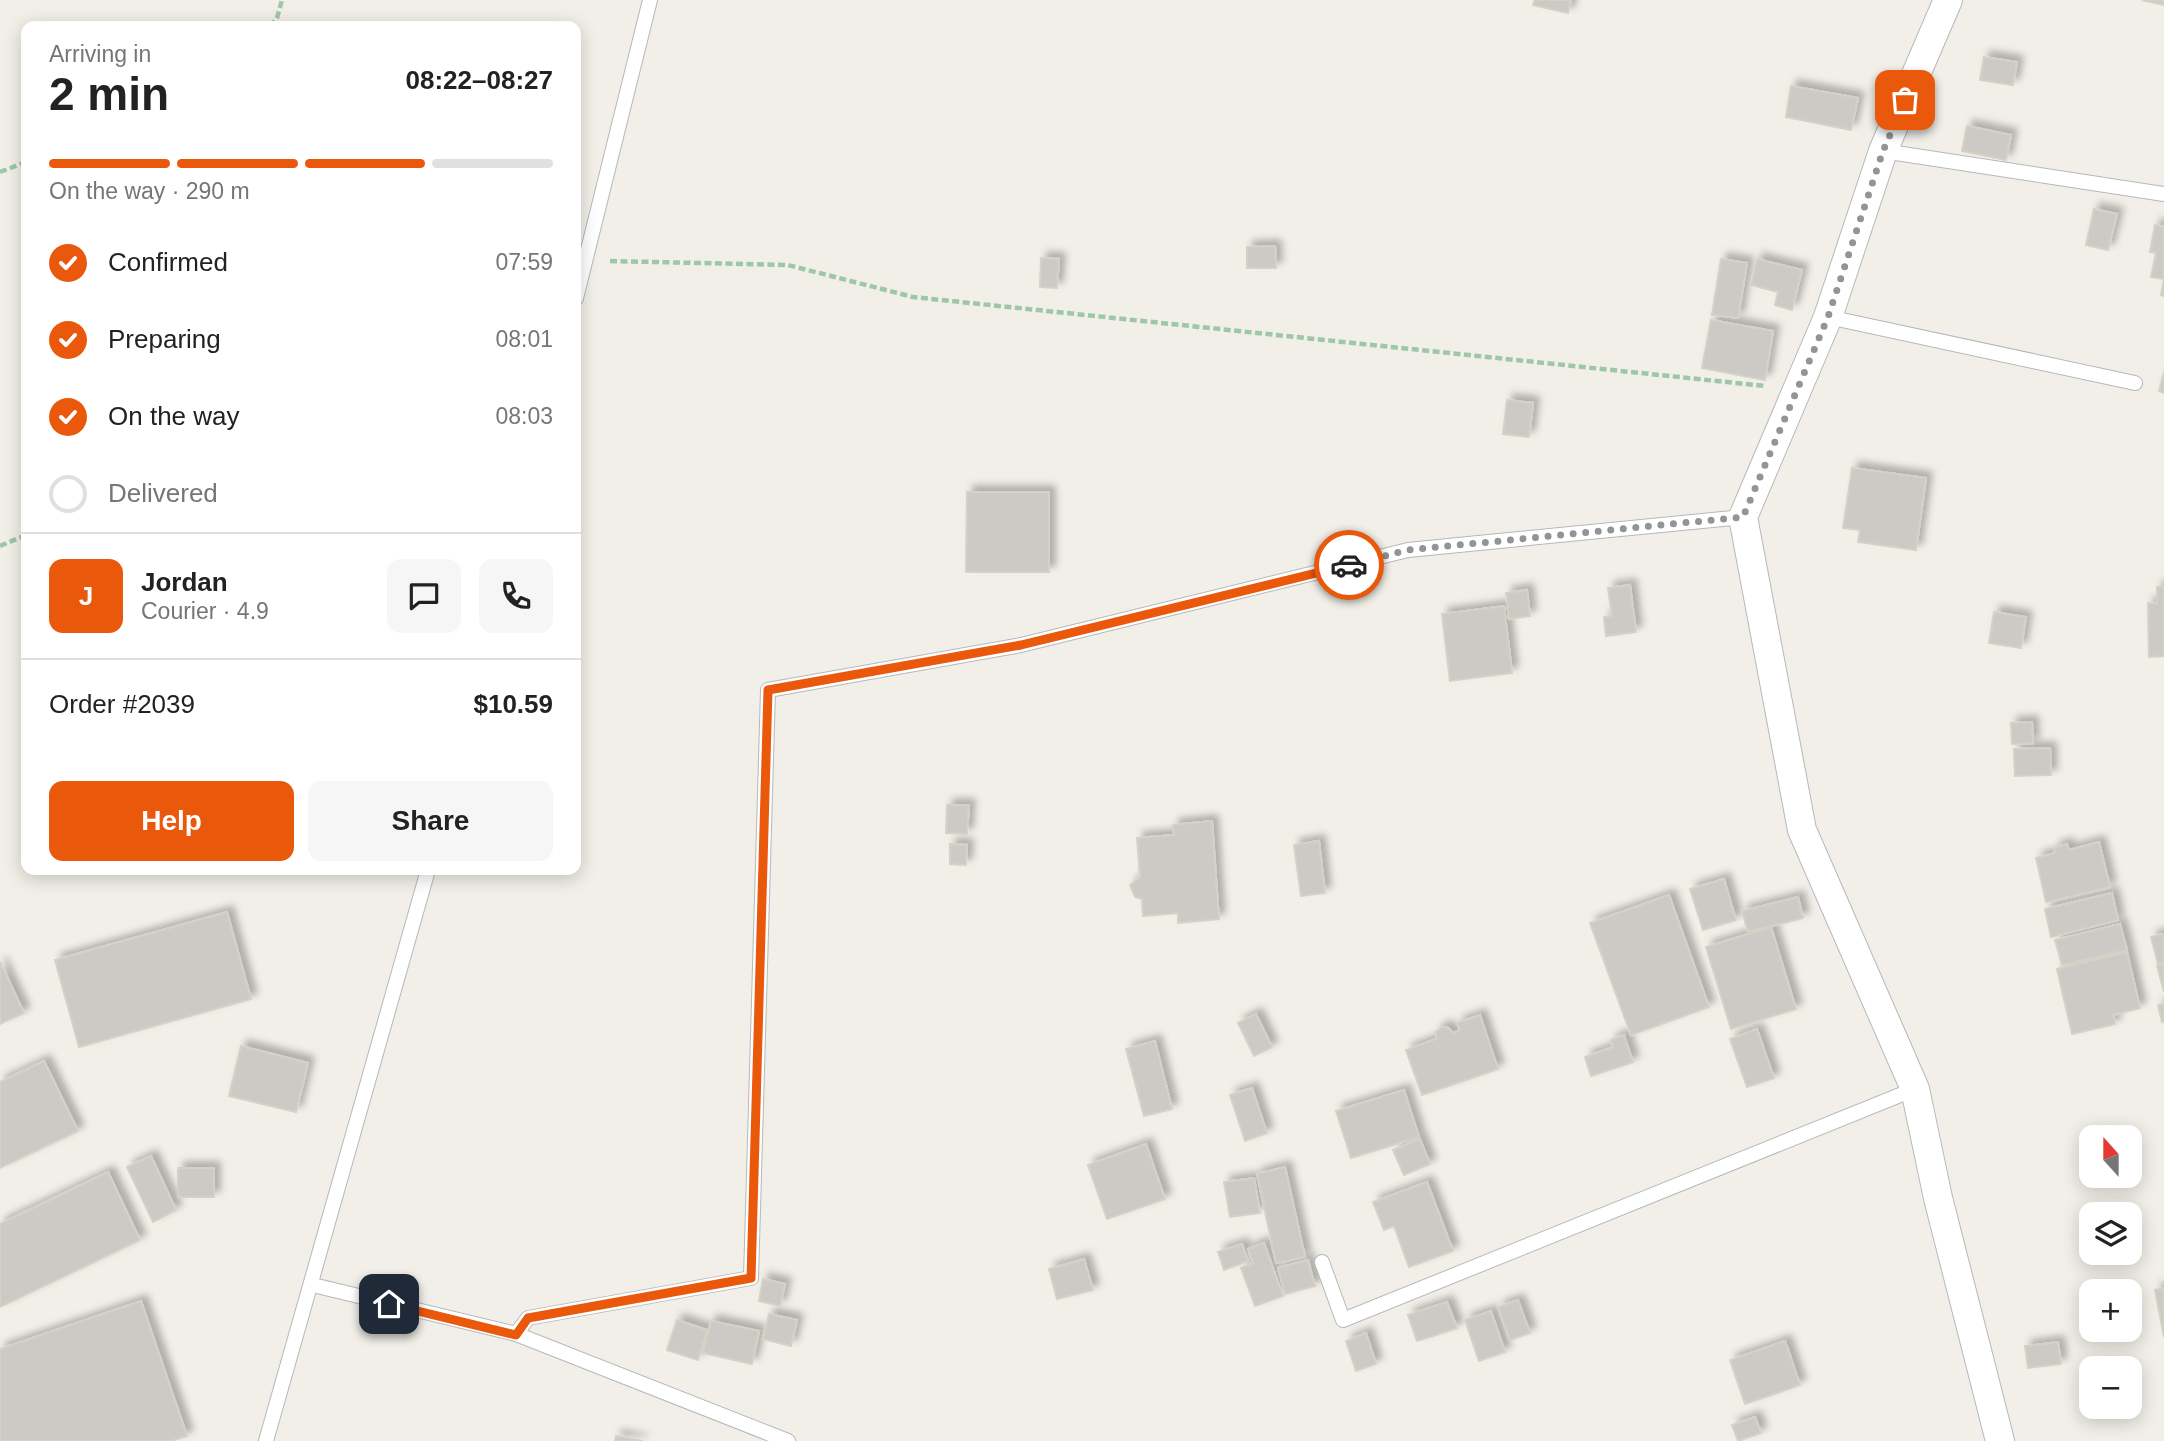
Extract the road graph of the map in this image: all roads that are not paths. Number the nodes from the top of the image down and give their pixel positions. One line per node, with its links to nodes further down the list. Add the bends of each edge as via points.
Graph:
1 (650, 0): 5 (lane)
2 (1948, 0): 3 (street)
3 (1883, 151): 4 (lane); 6 (street)
4 (2164, 194)
5 (581, 277)
6 (1828, 317): 7 (lane); 8 (street)
7 (2135, 383)
8 (1743, 517): 10 (street, via 1802,830); 13 (lane, via 1408,550 1021,645 768,690 751,1278 528,1318)
9 (427, 875): 12 (lane)
10 (1915, 1089): 11 (lane, via 1343,1320); 16 (street)
11 (1322, 1262)
12 (313, 1285): 13 (lane); 14 (lane)
13 (516, 1335): 15 (lane)
14 (266, 1441)
15 (788, 1441)
16 (2000, 1441)

